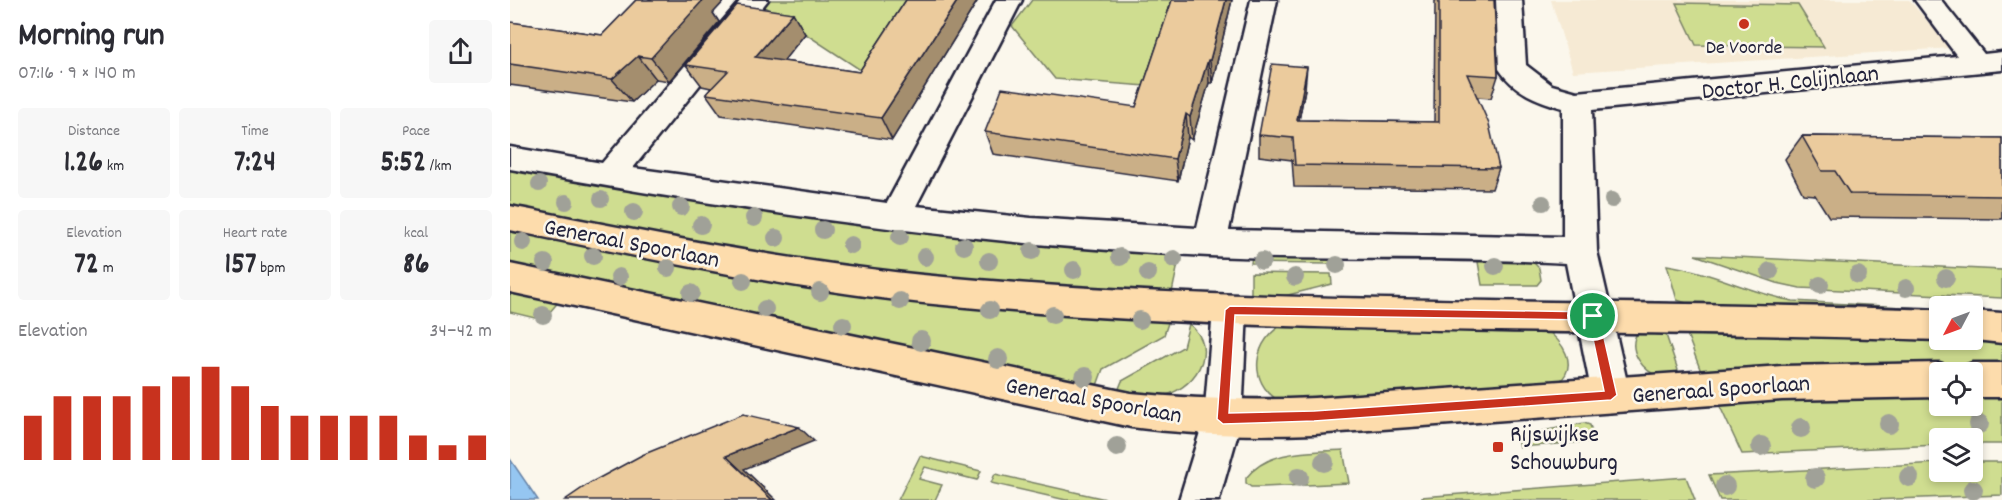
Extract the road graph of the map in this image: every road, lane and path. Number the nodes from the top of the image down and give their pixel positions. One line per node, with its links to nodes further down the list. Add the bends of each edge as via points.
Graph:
1 (755, 0): 9 (street)
2 (1009, 0): 10 (street)
3 (1264, 0): 12 (street)
4 (1509, 0): 7 (street, via 1513,69 1542,92)
5 (1928, 0): 6 (street)
6 (1990, 62): 7 (street, Doctor H. Colijnlaan)
7 (1577, 102): 13 (street)
8 (510, 158): 9 (street)
9 (609, 176): 10 (street, via 765,202)
10 (895, 217): 12 (street)
11 (510, 218): 15 (main road, Generaal Spoorlaan, via 754,264 932,289)
12 (1210, 243): 13 (street)
13 (1580, 251): 16 (street)
14 (510, 278): 24 (main road, Generaal Spoorlaan, via 1131,410)
15 (1230, 310): 16 (main road, Generaal Spoorlaan); 24 (street)
16 (1593, 316): 17 (main road, Generaal Spoorlaan); 23 (street)
17 (1929, 325)
18 (1983, 327): 19 (main road)
19 (2002, 328)
20 (1929, 380): 23 (main road, Generaal Spoorlaan, via 1782,383)
21 (1983, 380): 22 (main road)
22 (2002, 380)
23 (1611, 395): 24 (main road, Generaal Spoorlaan)
24 (1223, 419): 25 (street)
25 (1199, 500)

